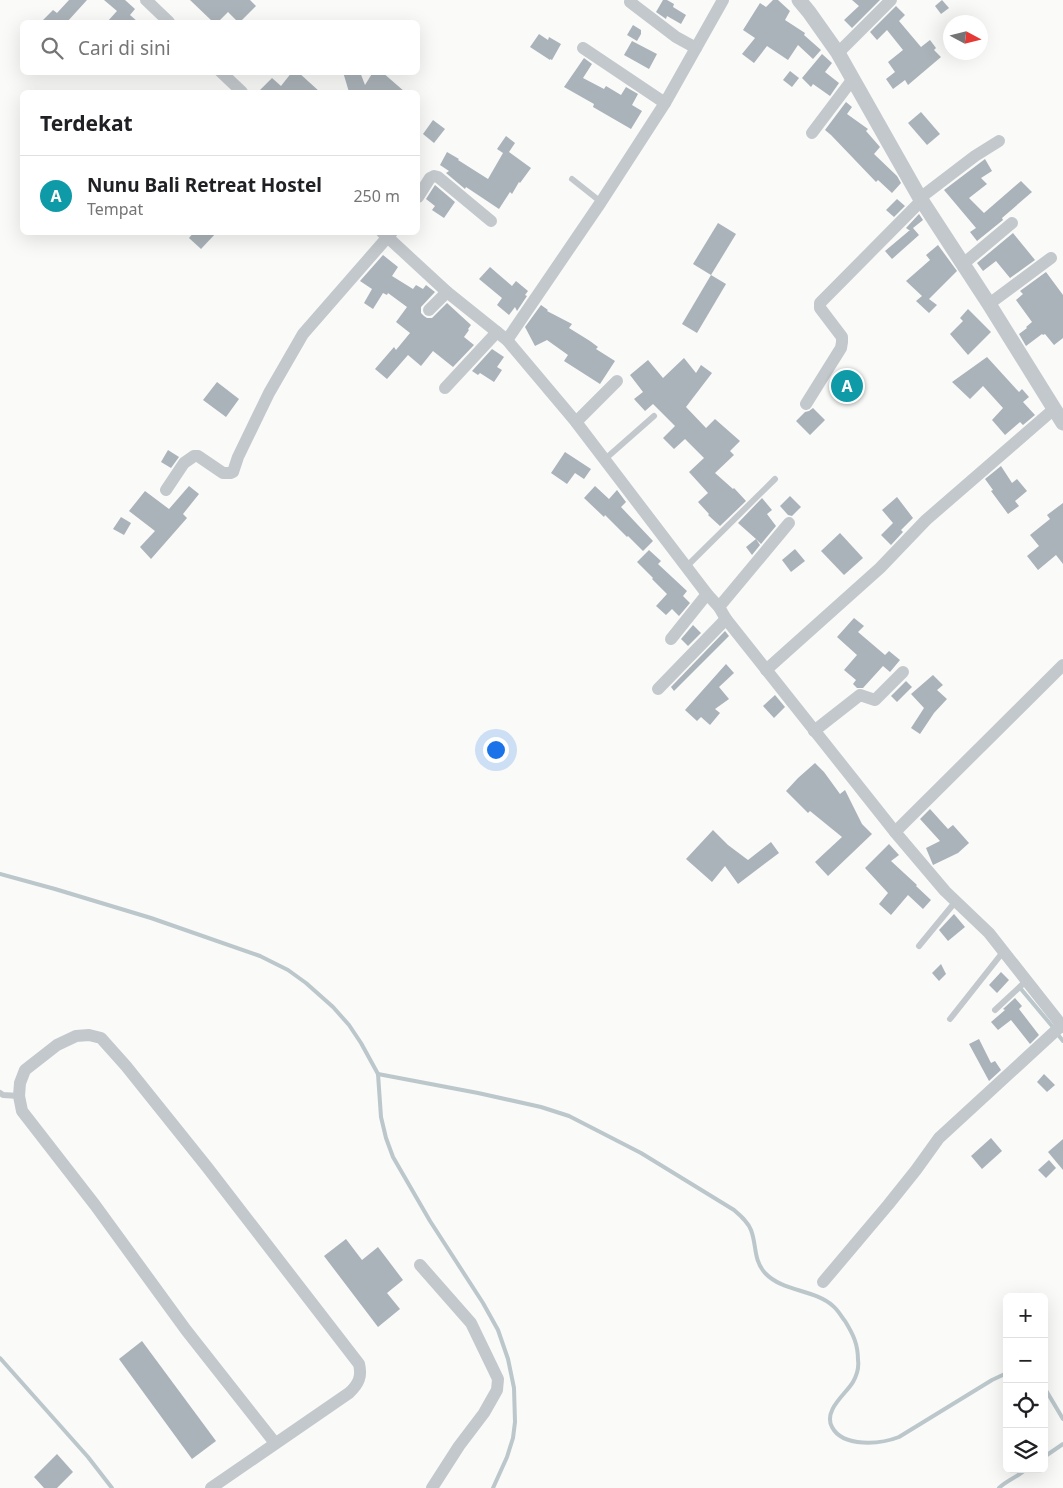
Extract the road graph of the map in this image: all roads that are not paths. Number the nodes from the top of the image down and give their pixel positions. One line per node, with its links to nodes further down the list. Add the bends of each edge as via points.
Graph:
1 (146, 0): 6 (street)
2 (723, 0): 8 (street)
3 (799, 0): 9 (street)
4 (892, 0): 9 (street)
5 (630, 2): 8 (street)
6 (167, 20)
7 (583, 48): 13 (street)
8 (696, 48): 13 (street)
9 (838, 53): 11 (street)
10 (224, 75): 12 (street)
11 (852, 80): 14 (street); 18 (street)
12 (240, 90)
13 (664, 103): 19 (street)
14 (812, 132)
15 (999, 141): 18 (street)
16 (572, 179): 19 (lane)
17 (420, 194): 20 (street, via 430,178 438,177)
18 (921, 199): 25 (street); 32 (street, via 820,303 842,342)
19 (601, 202): 29 (street)
20 (491, 221)
21 (1012, 223): 25 (street)
22 (386, 235): 39 (street, via 303,334 269,393 233,472 223,473 194,456 184,463)
23 (388, 235): 26 (street)
24 (1051, 258): 27 (street)
25 (963, 264): 27 (street)
26 (447, 292): 28 (street); 29 (street)
27 (989, 304): 33 (street)
28 (429, 310)
29 (502, 336): 31 (street); 35 (street)
30 (617, 382): 35 (street)
31 (445, 388)
32 (806, 404)
33 (1053, 410): 36 (street); 47 (street, via 932,515 880,568)
34 (654, 416): 37 (lane)
35 (576, 422): 37 (street)
36 (1063, 423)
37 (604, 460): 41 (street)
38 (775, 479): 41 (lane)
39 (166, 490)
40 (788, 523): 43 (street)
41 (686, 567): 42 (street)
42 (707, 594): 43 (street); 45 (street)
43 (719, 607): 44 (street)
44 (726, 619): 47 (street); 49 (street)
45 (672, 639)
46 (1063, 665): 51 (street)
47 (766, 670): 50 (street)
48 (903, 672): 50 (street, via 875,700 860,695)
49 (658, 689)
50 (814, 731): 51 (street)
51 (895, 832): 52 (street)
52 (956, 901): 53 (lane); 54 (street, via 989,933)
53 (919, 946)
54 (1003, 952): 55 (street); 57 (lane)
55 (1026, 981): 56 (lane); 58 (street)
56 (995, 1010)
57 (950, 1019)
58 (1062, 1026): 62 (street, via 939,1138)
59 (0, 1093): 60 (lane)
60 (19, 1096): 63 (street, via 22,1111 186,1330); 63 (street, via 25,1070 57,1045 76,1036 101,1038 201,1159 359,1364 360,1379 356,1387)
61 (420, 1265): 65 (street, via 471,1323 498,1379 497,1390 484,1413 458,1446)
62 (823, 1282)
63 (276, 1443): 64 (street)
64 (212, 1488)
65 (432, 1488)

